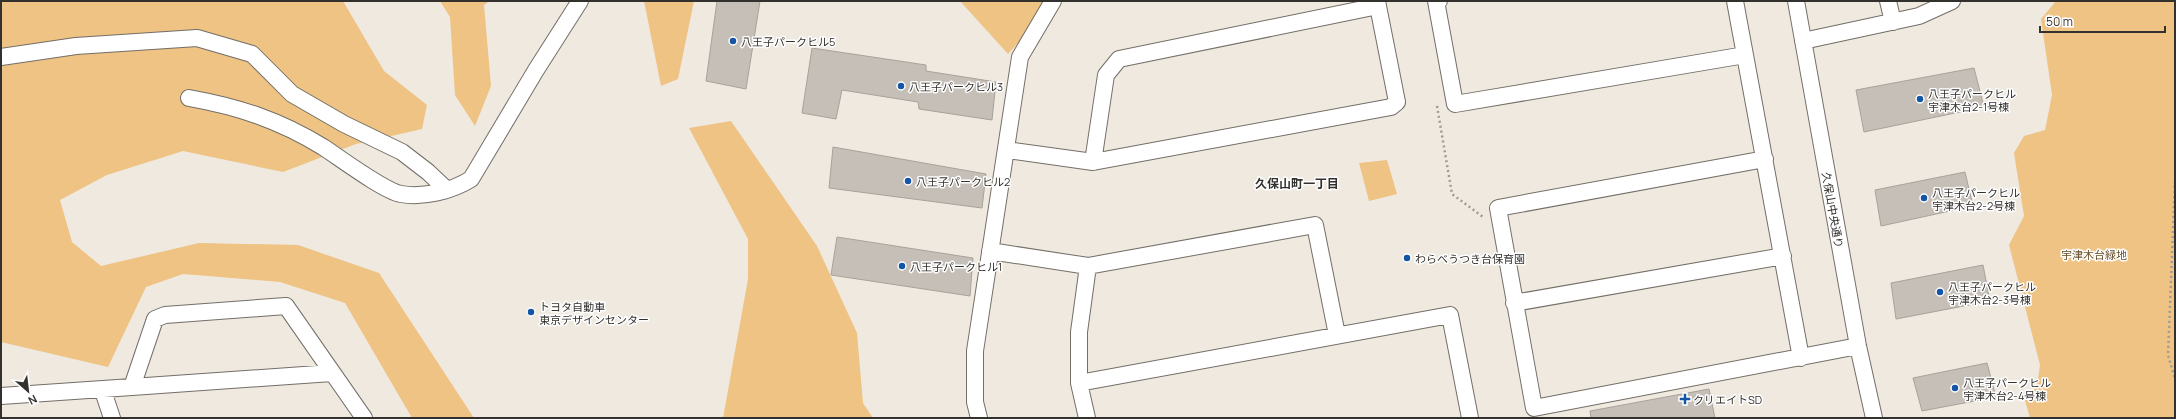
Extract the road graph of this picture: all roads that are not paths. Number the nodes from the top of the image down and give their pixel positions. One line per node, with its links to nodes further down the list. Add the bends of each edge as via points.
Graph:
1 (580, 1): 17 (street, via 471,179 459,187)
2 (1052, 1): 14 (street, via 1020,57)
3 (1439, 1): 11 (street, via 1436,1 1455,104)
4 (1736, 1): 11 (street)
5 (1796, 1): 10 (street, 久保山中央通り)
6 (1888, 1): 9 (street)
7 (1952, 1): 9 (street, via 1920,16)
8 (1377, 3): 16 (street, via 1119,59 1106,75); 16 (street, via 1397,102 1391,107)
9 (1893, 22): 10 (street)
10 (1803, 41): 23 (street, 久保山中央通り)
11 (1745, 55): 15 (street)
12 (1, 57): 17 (street, via 76,46 197,38 252,54 292,94 344,124 402,152)
13 (189, 98): 17 (street, via 230,106 265,118 321,146 399,194 420,196)
14 (1007, 150): 16 (street); 18 (street)
15 (1765, 159): 19 (street); 21 (street, via 1498,208)
16 (1093, 162)
17 (446, 189)
18 (990, 251): 20 (street); 32 (street, via 975,351 975,402)
19 (1782, 256): 21 (street); 24 (street)
20 (1088, 266): 22 (street, via 1315,225); 26 (street, via 1079,332)
21 (1514, 303): 24 (street, via 1534,408)
22 (1337, 335): 26 (street); 34 (street, via 1450,315)
23 (1858, 346): 24 (street); 35 (street, 久保山中央通り)
24 (1801, 358)
25 (332, 373): 27 (street); 27 (street, via 286,306 165,315 156,319); 31 (street)
26 (1079, 382): 33 (street)
27 (132, 387): 28 (street)
28 (103, 391): 29 (street); 30 (street)
29 (1, 396)
30 (112, 418)
31 (364, 418)
32 (979, 418)
33 (1087, 418)
34 (1470, 418)
35 (1874, 418)

